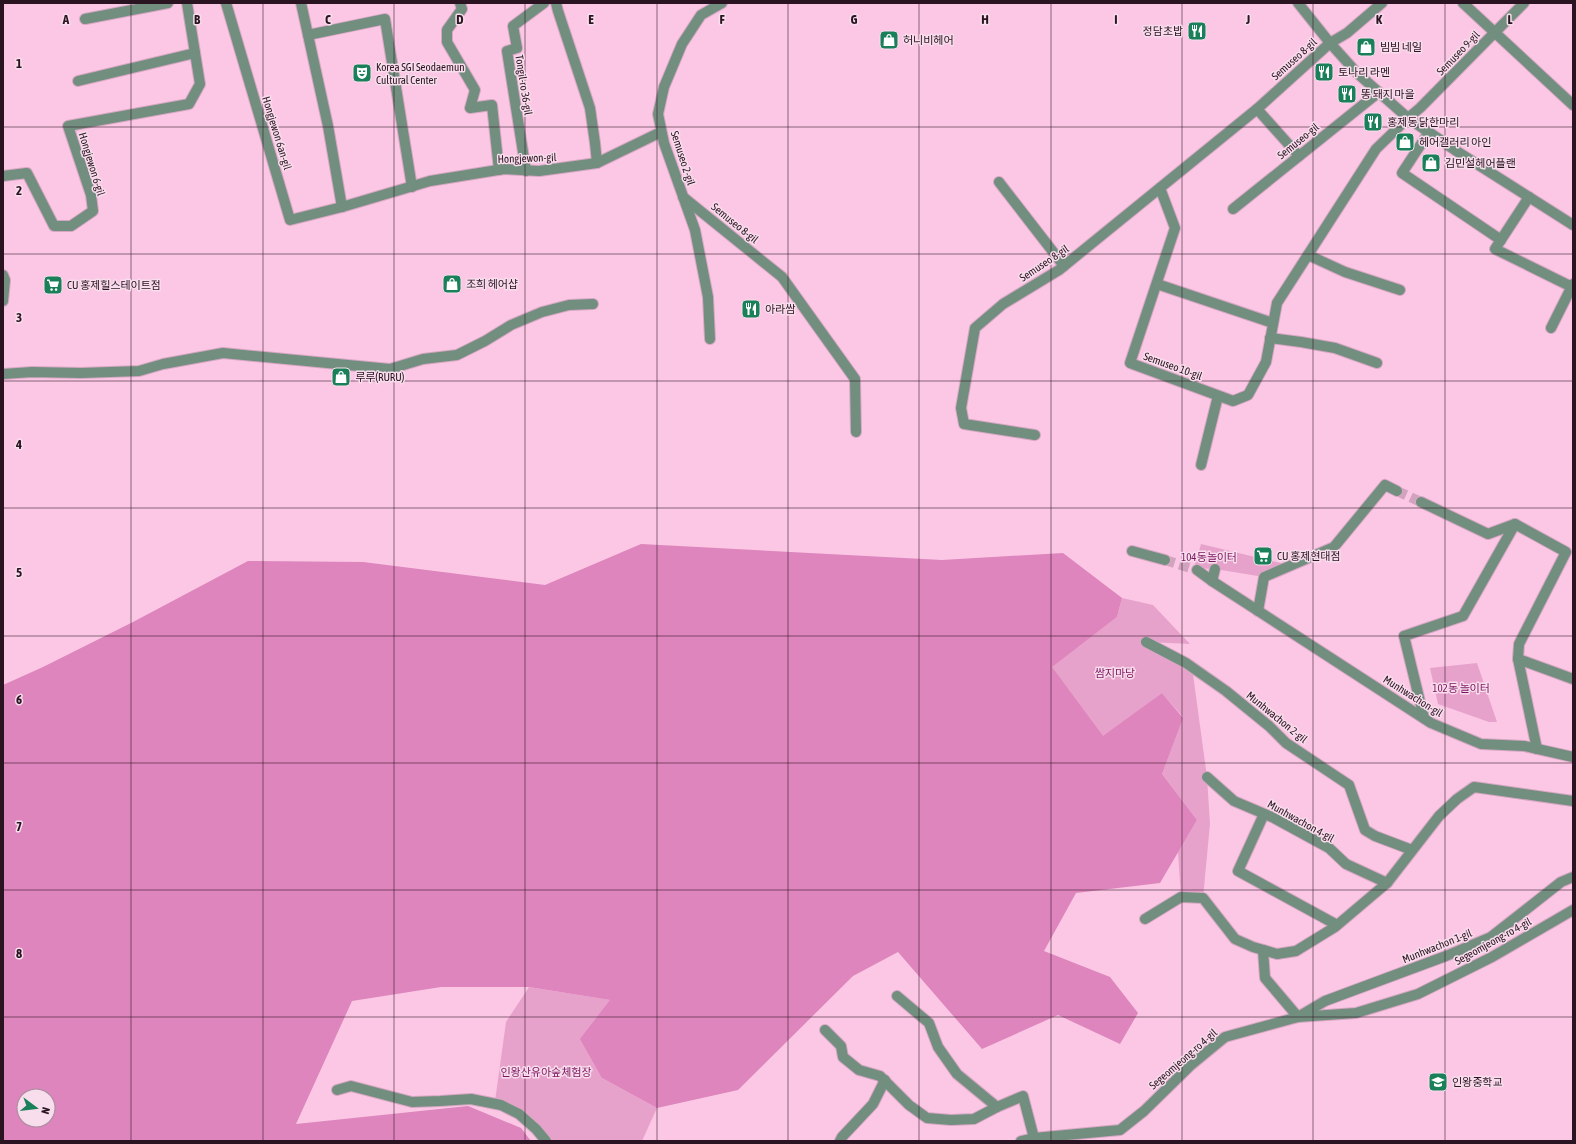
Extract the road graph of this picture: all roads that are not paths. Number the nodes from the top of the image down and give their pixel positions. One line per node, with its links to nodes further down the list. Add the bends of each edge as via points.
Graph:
1 (168, 3): 13 (street)
2 (187, 3): 17 (street, Hongjewon 6-gil)
3 (226, 3): 35 (street, Hongjewon 6an-gil, via 290,220)
4 (301, 3): 15 (street)
5 (460, 3): 27 (street, via 462,9 447,30 448,42 475,90 470,108 492,105)
6 (544, 3): 28 (street, Tongil-ro 36-gil, via 513,26 518,48 507,51)
7 (556, 3): 26 (street, via 590,108)
8 (722, 3): 23 (street, Semuseo 2-gil, via 701,15 682,44 664,87 658,114)
9 (1298, 3): 16 (street)
10 (1382, 3): 16 (street, Semuseo 8-gil, via 1347,33)
11 (1463, 3): 14 (street)
12 (1524, 3): 14 (street, Semuseo 9-gil)
13 (85, 19)
14 (1494, 32): 20 (street); 22 (street, Semuseo 9-gil)
15 (308, 35): 31 (street, via 386,19); 35 (street)
16 (1330, 43): 19 (street, via 1357,73); 21 (street, Semuseo 8-gil)
17 (195, 53): 18 (street); 29 (street, Hongjewon 6-gil, via 200,84 189,104 68,126 91,195 92,211 71,226 54,226 27,173)
18 (78, 81)
19 (1379, 92): 22 (street); 25 (street, Semuseo-gil)
20 (1573, 105)
21 (1256, 109): 25 (street); 32 (street, Semuseo 8-gil)
22 (1408, 118): 24 (street); 39 (street, Semuseo 10-gil, via 1376,148)
23 (661, 132): 26 (street, Hongjewon-gil); 33 (street, Semuseo 2-gil)
24 (1429, 132): 34 (street); 38 (street, via 1402,174)
25 (1299, 156): 36 (street, Semuseo-gil)
26 (596, 163): 28 (street, Hongjewon-gil)
27 (499, 170): 28 (street, Hongjewon-gil); 31 (street, Hongjewon-gil, via 430,181)
28 (526, 171)
29 (3, 176)
30 (999, 182): 40 (street)
31 (412, 187): 35 (street, Hongjewon-gil)
32 (1160, 188): 40 (street, Semuseo 8-gil); 42 (street, Semuseo 10-gil, via 1175,228)
33 (683, 197): 50 (street, Semuseo 2-gil, via 695,230 708,297); 54 (street, Semuseo 8-gil, via 782,277 855,380)
34 (1529, 197): 37 (street); 38 (street)
35 (342, 207)
36 (1233, 209)
37 (1573, 225)
38 (1501, 240): 43 (street, via 1495,249)
39 (1308, 255): 44 (street, via 1345,272); 47 (street, Semuseo 10-gil, via 1277,303)
40 (1064, 266): 55 (street, Semuseo 8-gil, via 1003,304 975,328 963,393 961,408 964,424)
41 (3, 275): 45 (street)
42 (1156, 284): 47 (street); 53 (street, Semuseo 10-gil, via 1130,363)
43 (1572, 285): 48 (street)
44 (1400, 290)
45 (3, 301)
46 (593, 304): 52 (street, via 569,305 542,312 511,325 457,355 423,359 390,369 223,353 138,371)
47 (1273, 323): 49 (street, Semuseo 10-gil)
48 (1551, 328)
49 (1270, 338): 51 (street, via 1334,348); 53 (street, Semuseo 10-gil, via 1266,362 1248,394 1233,401)
50 (710, 339)
51 (1377, 363)
52 (3, 374)
53 (1218, 396): 56 (street)
54 (856, 432)
55 (1035, 435)
56 (1201, 465)
57 (1397, 491): 65 (street, via 1385,485 1334,547 1264,577)
58 (1421, 502): 59 (street, via 1488,534)
59 (1515, 524): 67 (street, via 1566,552 1519,644); 69 (street, via 1463,616 1404,636)
60 (1132, 551): 61 (street)
61 (1165, 560)
62 (1215, 569): 64 (street)
63 (1197, 570): 64 (street, Munhwachon-gil)
64 (1212, 581): 65 (street, Munhwachon-gil)
65 (1258, 610): 69 (street, Munhwachon-gil)
66 (1146, 642): 75 (street, Munhwachon 2-gil, via 1186,663 1226,691 1286,743 1349,785 1365,830)
67 (1518, 659): 68 (street); 70 (street)
68 (1573, 678)
69 (1424, 718): 70 (street, Munhwachon-gil, via 1481,744)
70 (1537, 749): 71 (street, Munhwachon-gil)
71 (1573, 757)
72 (1207, 777): 74 (street, Munhwachon 4-gil, via 1234,801)
73 (1573, 801): 75 (street, via 1474,787 1439,816)
74 (1264, 814): 77 (street, Munhwachon 4-gil, via 1329,848 1346,864); 80 (street, via 1238,871)
75 (1412, 850): 77 (street)
76 (1573, 877): 83 (street, Munhwachon 1-gil, via 1561,882 1491,937 1325,1001)
77 (1386, 883): 80 (street)
78 (1573, 910): 83 (street, Segeomjeong-ro 4-gil, via 1492,957 1418,994 1356,1013)
79 (1145, 919): 81 (street, via 1181,896 1203,898 1235,939)
80 (1337, 925): 81 (street, via 1296,951 1277,954)
81 (1263, 950): 83 (street, via 1264,978)
82 (897, 996): 87 (street, via 929,1023 938,1047 957,1074)
83 (1298, 1017): 88 (street, Segeomjeong-ro 4-gil, via 1225,1037 1120,1130)
84 (824, 1030): 85 (street, via 841,1046 843,1056 858,1070 880,1076)
85 (885, 1080): 87 (street, via 909,1106 927,1118 974,1119); 90 (street, via 873,1104)
86 (337, 1090): 89 (street, via 352,1086 412,1102 470,1099 501,1105 519,1114)
87 (996, 1107): 88 (street, via 1023,1096)
88 (1034, 1138): 91 (street, Segeomjeong-ro 4-gil)
89 (546, 1141)
90 (840, 1141)
91 (1021, 1141)

